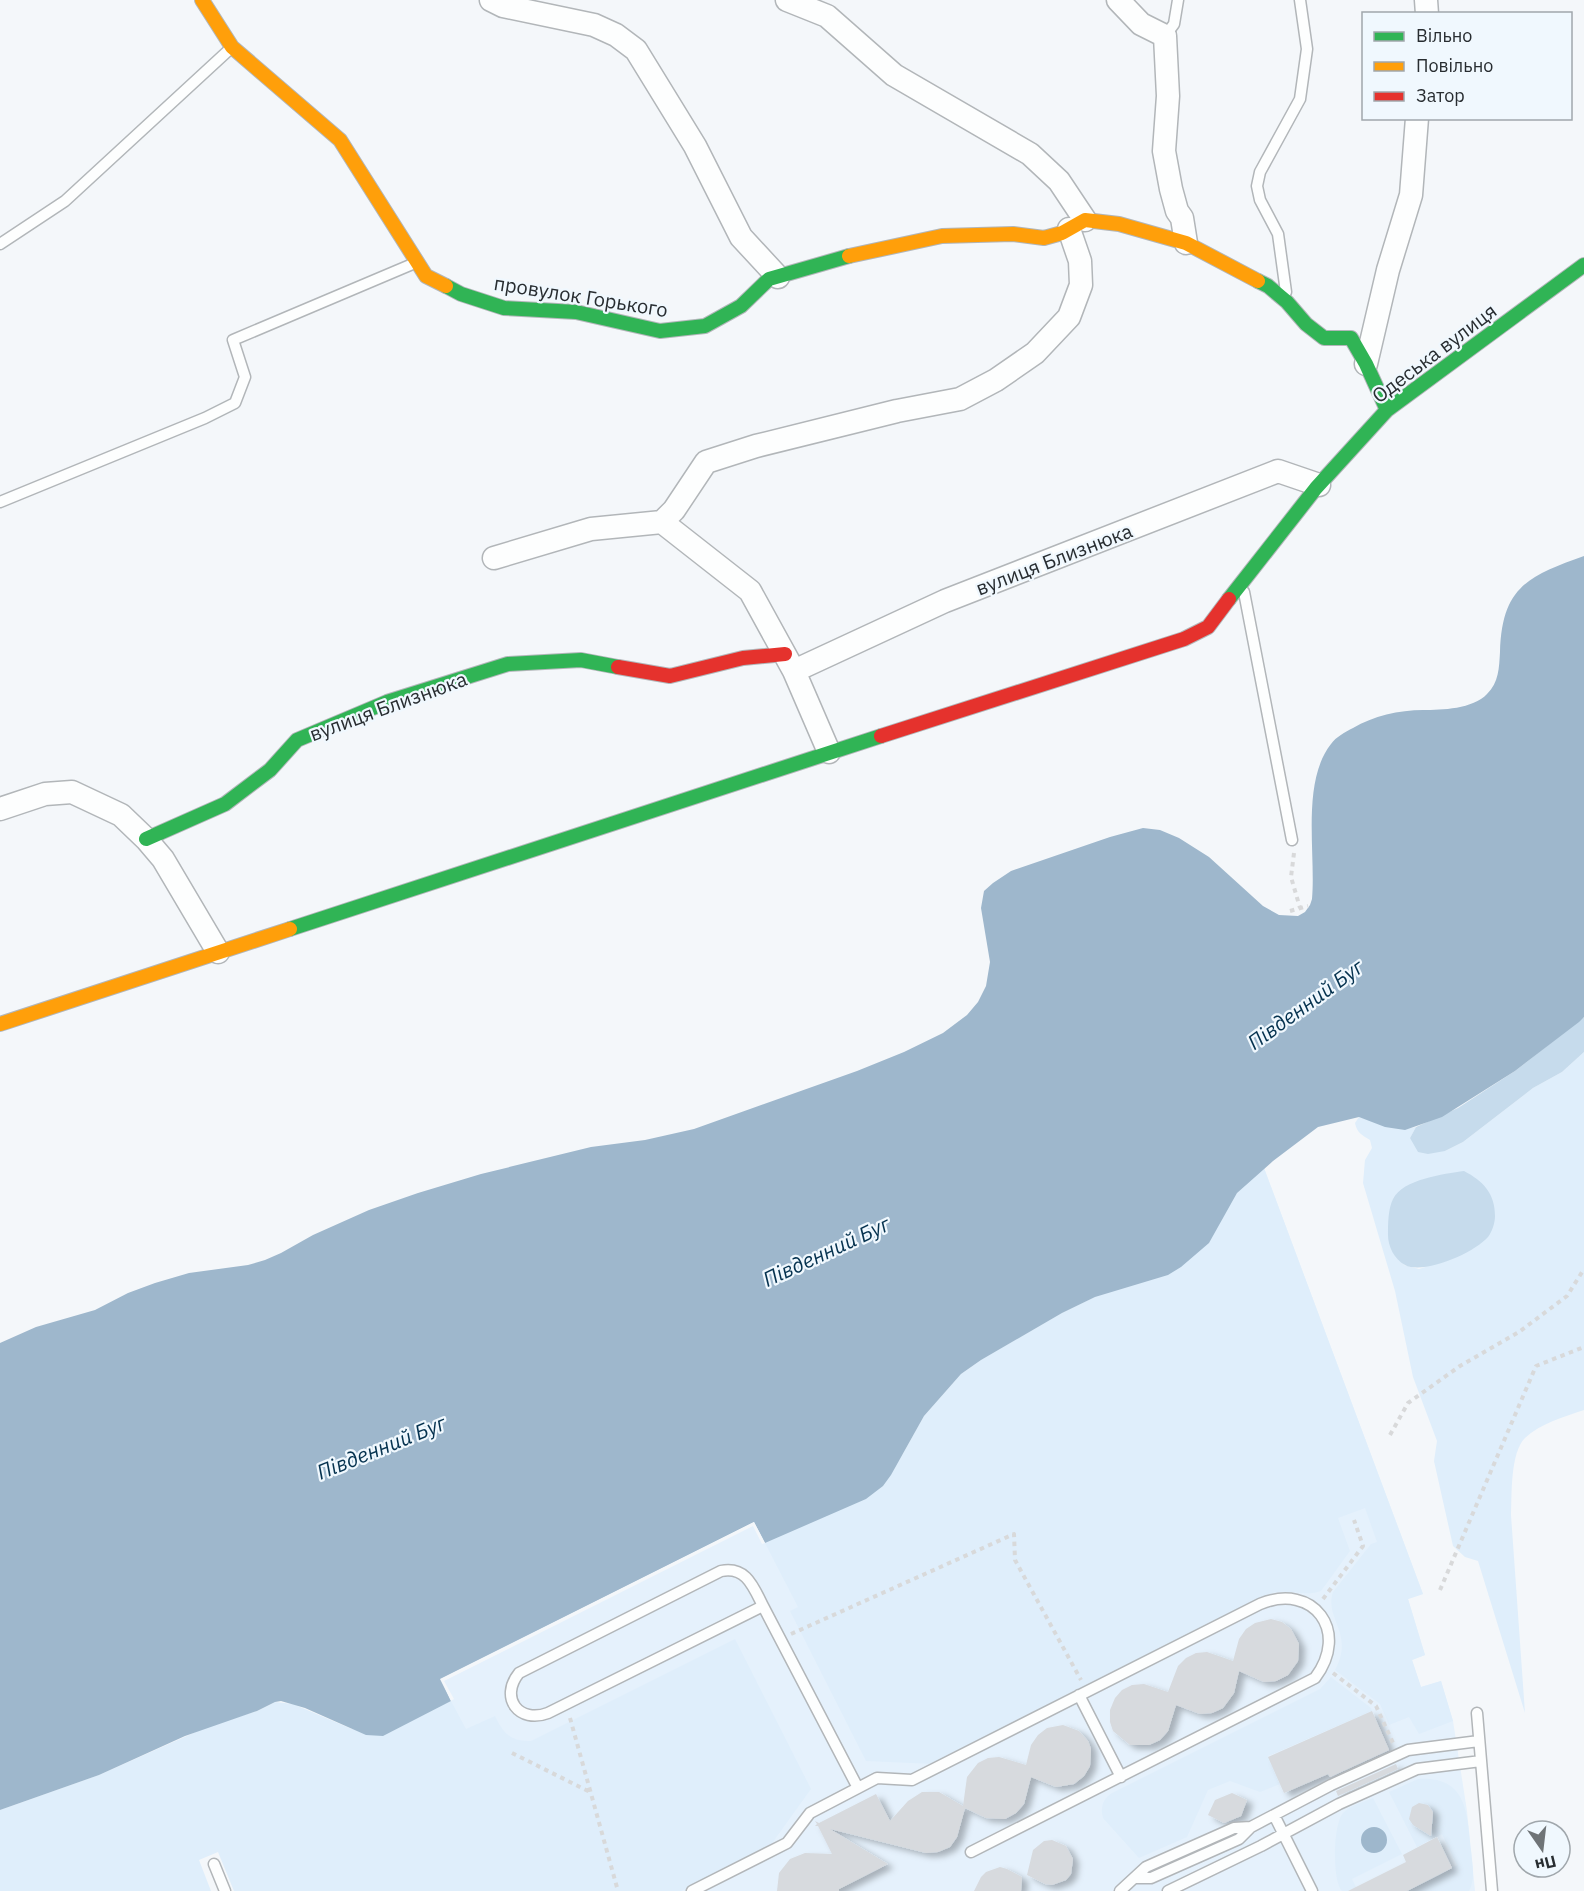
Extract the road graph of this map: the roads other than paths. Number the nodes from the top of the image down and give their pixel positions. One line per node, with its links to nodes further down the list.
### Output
1 (202, 0): 8 (street, провулок Горького)
2 (491, 0): 15 (street)
3 (787, 0): 10 (street)
4 (1118, 0): 7 (street)
5 (1178, 0): 7 (lane)
6 (1300, 0): 16 (lane)
7 (1165, 36): 11 (street)
8 (232, 47): 12 (lane); 13 (street, провулок Горького)
9 (1417, 120): 17 (street)
10 (1077, 225): 11 (street, провулок Горького); 15 (street, провулок Горького); 21 (street)
11 (1186, 243): 16 (street, провулок Горького)
12 (0, 244)
13 (418, 262): 15 (street, провулок Горького); 20 (lane)
14 (1584, 265): 18 (street, Одеська вулиця)
15 (778, 276)
16 (1287, 302): 17 (street, провулок Горького)
17 (1366, 364): 18 (street, провулок Горького)
18 (1387, 410): 19 (street, Одеська вулиця)
19 (1319, 485): 23 (street, Одеська вулиця); 24 (street, вулиця Близнюка)
20 (0, 502)
21 (662, 522): 22 (street); 24 (street)
22 (494, 558)
23 (1242, 583): 25 (street, Одеська вулиця); 28 (lane)
24 (790, 662): 25 (street); 27 (street, вулиця Близнюка)
25 (829, 752): 29 (street, Одеська вулиця)
26 (0, 809): 27 (street)
27 (146, 839): 29 (street)
28 (1292, 840)
29 (218, 952): 30 (street, Одеська вулиця)
30 (0, 1024)
31 (763, 1605): 31 (lane); 37 (lane)
32 (1083, 1693): 36 (lane); 36 (lane); 37 (lane)
33 (1477, 1713): 34 (lane)
34 (1479, 1741): 35 (lane); 38 (lane)
35 (1481, 1761): 39 (lane); 47 (lane)
36 (1120, 1777): 40 (lane)
37 (858, 1788): 44 (lane)
38 (1274, 1815): 39 (lane); 45 (lane)
39 (1284, 1834): 42 (lane); 46 (lane)
40 (971, 1852)
41 (214, 1864): 43 (lane)
42 (1170, 1890)
43 (225, 1891)
44 (692, 1891)
45 (1120, 1891)
46 (1312, 1891)
47 (1492, 1891)

